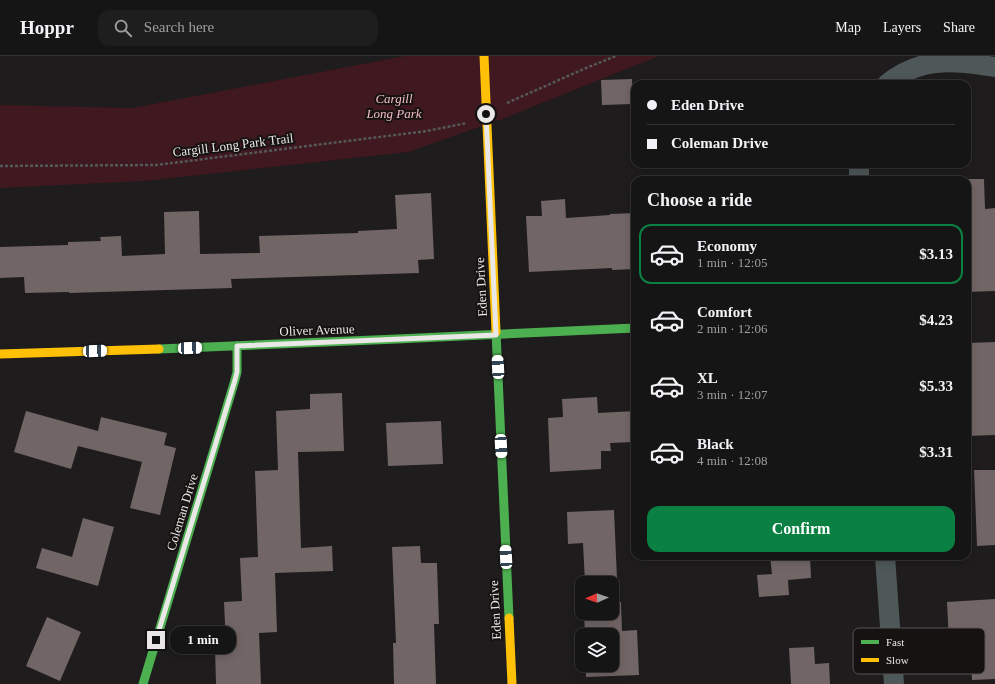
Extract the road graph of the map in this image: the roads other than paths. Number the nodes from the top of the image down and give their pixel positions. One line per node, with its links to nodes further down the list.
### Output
1 (484, 56): 5 (street, Eden Drive)
2 (995, 67): 3 (street)
3 (892, 80)
4 (631, 328): 5 (street, Oliver Avenue)
5 (496, 335): 6 (street, Oliver Avenue); 12 (street, Eden Drive)
6 (237, 346): 7 (street, Oliver Avenue); 11 (street, Coleman Drive)
7 (0, 354)
8 (885, 560): 9 (street)
9 (890, 628)
10 (893, 674): 13 (street)
11 (143, 684)
12 (512, 684)
13 (894, 684)

